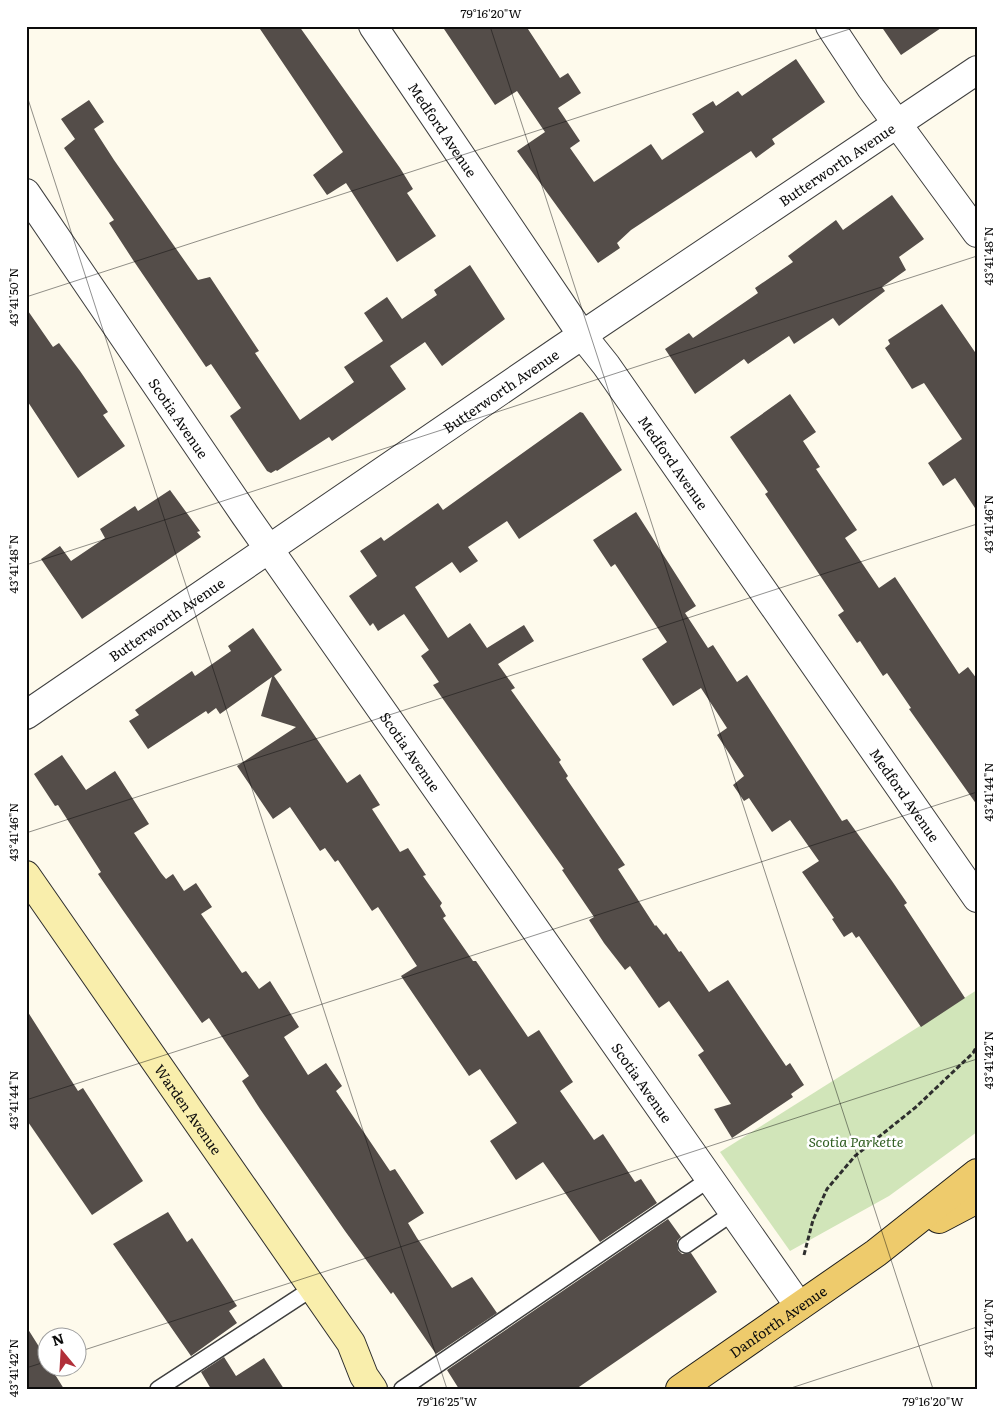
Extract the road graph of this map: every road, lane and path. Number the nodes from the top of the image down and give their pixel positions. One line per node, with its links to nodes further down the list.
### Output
1 (373, 26): 7 (street, Medford Avenue)
2 (830, 26): 4 (street)
3 (977, 70): 4 (street, Butterworth Avenue)
4 (897, 123): 6 (street); 7 (street, Butterworth Avenue)
5 (26, 193): 8 (street, Scotia Avenue)
6 (977, 233)
7 (582, 335): 8 (street, Butterworth Avenue); 11 (street, Medford Avenue)
8 (269, 549): 9 (street, Butterworth Avenue); 13 (street, Scotia Avenue)
9 (26, 715)
10 (26, 875): 20 (main road, Warden Avenue)
11 (977, 898)
12 (977, 1046): 19 (path)
13 (706, 1170): 16 (street, Scotia Avenue); 26 (lane)
14 (977, 1173): 18 (main road, Danforth Avenue)
15 (977, 1199): 18 (main road, Danforth Avenue)
16 (734, 1212): 17 (lane); 21 (street, Scotia Avenue)
17 (686, 1245)
18 (876, 1253): 21 (main road, Danforth Avenue)
19 (804, 1255)
20 (313, 1288): 22 (main road, Warden Avenue); 23 (lane)
21 (799, 1306): 27 (main road, Danforth Avenue)
22 (351, 1343): 24 (main road, Warden Avenue); 25 (main road, Warden Avenue)
23 (158, 1389)
24 (373, 1389)
25 (394, 1389)
26 (402, 1389)
27 (680, 1389)

